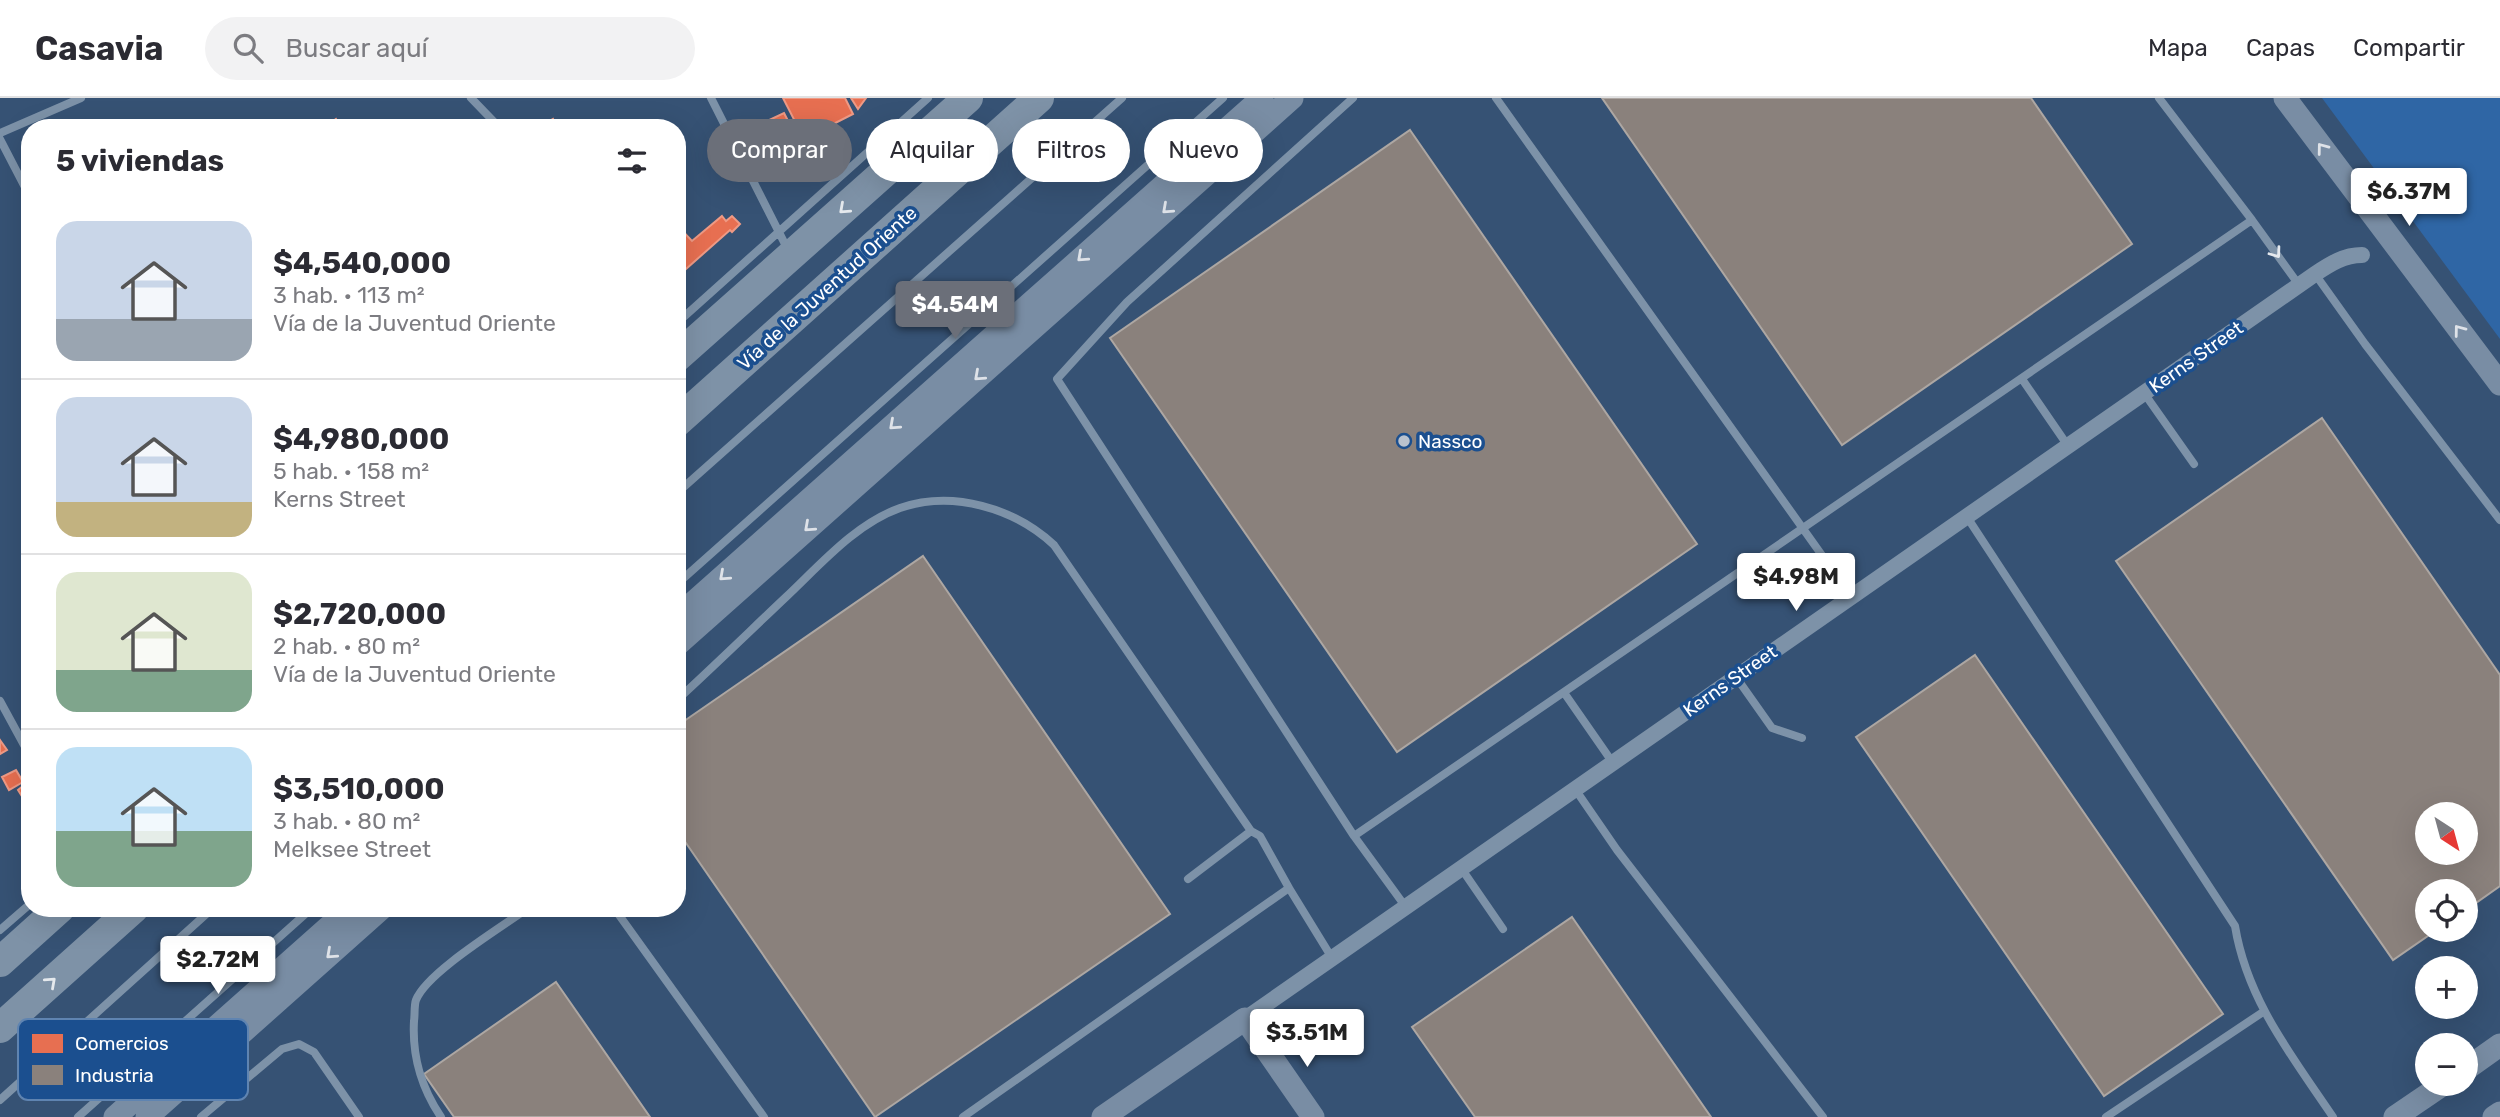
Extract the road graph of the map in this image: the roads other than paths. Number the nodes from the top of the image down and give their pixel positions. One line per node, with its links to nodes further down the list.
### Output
1 (81, 98): 15 (lane)
2 (471, 98): 16 (lane)
3 (710, 98): 21 (lane)
4 (928, 98): 21 (lane)
5 (968, 98): 21 (highway, one-way to 21)
6 (1039, 98): 30 (highway, Vía de la Juventud Oriente)
7 (1122, 98): 33 (lane)
8 (1223, 98): 37 (lane)
9 (1262, 98): 39 (main road, one-way to 39)
10 (1292, 98): 40 (main road, one-way to 40)
11 (1353, 98): 50 (lane)
12 (1496, 98): 36 (lane)
13 (2159, 98): 20 (lane)
14 (2285, 98): 28 (main road, one-way to 14)
15 (36, 119)
16 (491, 119)
17 (21, 126): 18 (lane)
18 (0, 136): 19 (lane)
19 (21, 179)
20 (2252, 220): 24 (lane, one-way to 24); 27 (lane)
21 (785, 244): 25 (lane); 26 (highway)
22 (2362, 255): 23 (street, Kerns Street)
23 (2315, 274): 24 (street, Kerns Street); 35 (lane)
24 (2300, 285): 29 (street, Kerns Street)
25 (686, 316)
26 (686, 347)
27 (2022, 379): 31 (lane); 36 (lane)
28 (2500, 384)
29 (2144, 393): 31 (street, Kerns Street); 32 (lane)
30 (686, 414)
31 (2068, 446): 34 (street, Kerns Street)
32 (2194, 464)
33 (686, 485)
34 (1967, 517): 38 (street, Kerns Street); 68 (lane)
35 (2500, 520)
36 (1804, 529): 38 (lane); 43 (lane)
37 (686, 575)
38 (1851, 596): 41 (street, Kerns Street)
39 (686, 609)
40 (686, 637)
41 (1736, 677): 45 (lane); 47 (street, Kerns Street)
42 (686, 692): 49 (lane)
43 (1565, 694): 47 (lane); 50 (lane)
44 (0, 701): 46 (lane)
45 (1802, 738)
46 (21, 740)
47 (1613, 763): 48 (street, Kerns Street)
48 (1575, 789): 51 (street, Kerns Street); 96 (lane)
49 (1251, 831): 52 (lane); 53 (lane)
50 (1354, 836): 54 (lane)
51 (1461, 869): 54 (street, Kerns Street); 64 (lane)
52 (1188, 879)
53 (1289, 888): 66 (lane); 93 (lane)
54 (1405, 906): 66 (street, Kerns Street)
55 (21, 912): 65 (lane)
56 (51, 917): 67 (highway)
57 (124, 917): 74 (highway, one-way to 57)
58 (203, 917): 70 (lane)
59 (302, 917): 71 (lane)
60 (340, 917): 72 (main road)
61 (372, 917): 73 (main road, one-way to 73)
62 (516, 917): 91 (lane)
63 (620, 917): 92 (lane)
64 (1503, 929)
65 (0, 930)
66 (1332, 958): 69 (street, Kerns Street)
67 (0, 962)
68 (2263, 1012): 97 (lane); 98 (lane)
69 (1245, 1018): 94 (main road, Kerns Street); 95 (main road)
70 (90, 1019)
71 (188, 1019)
72 (225, 1019)
73 (248, 1027)
74 (0, 1028)
75 (2500, 1045): 76 (main road)
76 (2478, 1061)
77 (248, 1078): 90 (lane)
78 (18, 1084): 80 (lane)
79 (2426, 1096): 99 (main road)
80 (0, 1100)
81 (97, 1100): 86 (lane)
82 (134, 1100): 87 (main road)
83 (166, 1100): 88 (main road, one-way to 88)
84 (221, 1100): 89 (lane)
85 (2500, 1113): 100 (main road)
86 (78, 1117)
87 (115, 1117)
88 (147, 1117)
89 (201, 1117)
90 (359, 1117)
91 (441, 1117)
92 (764, 1117)
93 (963, 1117)
94 (1103, 1117)
95 (1313, 1117)
96 (1824, 1117)
97 (2106, 1117)
98 (2333, 1117)
99 (2395, 1117)
100 (2494, 1117)

